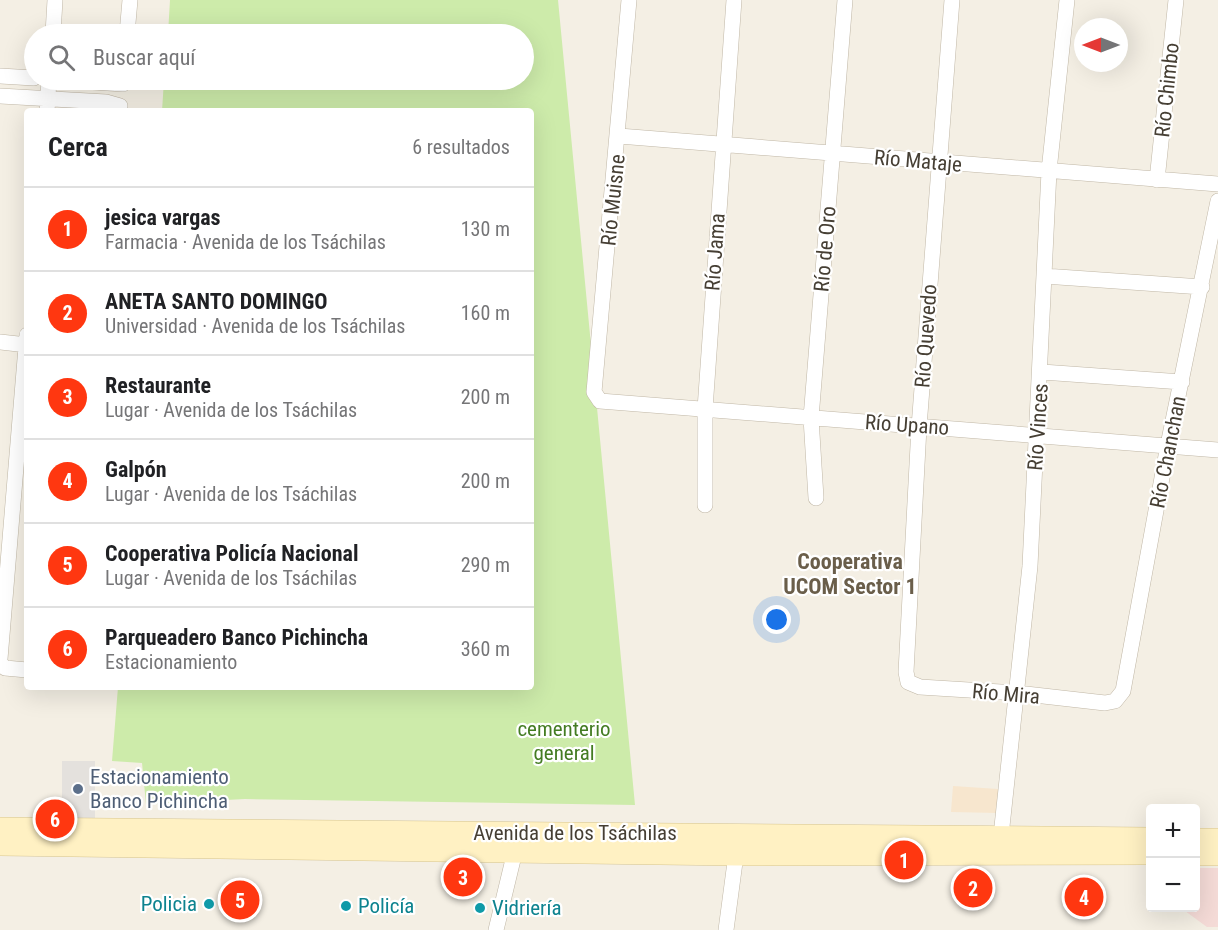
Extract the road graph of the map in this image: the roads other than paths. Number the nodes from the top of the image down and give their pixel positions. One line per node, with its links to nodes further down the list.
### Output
1 (56, 0): 9 (street)
2 (130, 0): 10 (street)
3 (629, 0): 18 (street, Río Muisne)
4 (734, 0): 19 (street, Río Jama)
5 (845, 0): 20 (street, Río de Oro)
6 (952, 0): 21 (street, Río Quevedo)
7 (1067, 0): 22 (street, Río Vinces)
8 (1176, 0): 23 (street, Río Chimbo)
9 (54, 24)
10 (128, 24)
11 (0, 76): 12 (street)
12 (24, 77)
13 (48, 90): 16 (street)
14 (122, 90): 17 (street)
15 (0, 96): 16 (street)
16 (47, 105): 17 (street)
17 (120, 108)
18 (619, 136): 19 (street, Río Mataje); 33 (street, Río Muisne)
19 (722, 144): 20 (street, Río Mataje); 34 (street, Río Jama)
20 (833, 154): 21 (street, Río Mataje); 35 (street, Río de Oro)
21 (939, 162): 22 (street, Río Mataje); 36 (street, Río Quevedo)
22 (1049, 171): 23 (street, Río Mataje); 26 (street, Río Vinces)
23 (1158, 180): 24 (street, Río Mataje)
24 (1218, 184)
25 (1218, 201): 27 (street, Río Chanchan)
26 (1044, 276): 27 (street); 30 (street, Río Vinces)
27 (1202, 287): 32 (street, Río Chanchan)
28 (24, 341): 29 (street)
29 (0, 342)
30 (1041, 372): 32 (street); 37 (street, Río Vinces)
31 (24, 377): 42 (street)
32 (1182, 382): 38 (street, Río Chanchan)
33 (596, 399): 34 (street, Río Upano)
34 (705, 409): 35 (street, Río Upano); 41 (street, Río Jama)
35 (811, 418): 36 (street, Río Upano); 40 (street, Río de Oro)
36 (919, 427): 37 (street, Río Upano); 44 (street, Río Quevedo)
37 (1037, 433): 38 (street, Río Upano); 45 (street, Río Vinces)
38 (1168, 445): 39 (street, Río Upano); 46 (street, Río Chanchan)
39 (1218, 450)
40 (816, 498)
41 (705, 505)
42 (0, 663): 43 (street)
43 (24, 669)
44 (906, 672): 45 (street, Río Mira)
45 (1017, 693): 46 (street, Río Mira); 54 (street, Río Vinces)
46 (1115, 701)
47 (0, 828): 51 (main road, Avenida de los Tsáchilas)
48 (1146, 838): 54 (main road, Avenida de los Tsáchilas)
49 (1200, 839): 50 (main road)
50 (1218, 839)
51 (517, 842): 52 (main road, Avenida de los Tsáchilas); 53 (main road, Avenida de los Tsáchilas); 58 (street)
52 (0, 844)
53 (737, 844): 54 (main road, Avenida de los Tsáchilas); 59 (street)
54 (1000, 845): 55 (main road, Avenida de los Tsáchilas)
55 (1146, 854)
56 (1200, 855): 57 (main road)
57 (1218, 855)
58 (496, 930)
59 (726, 930)

